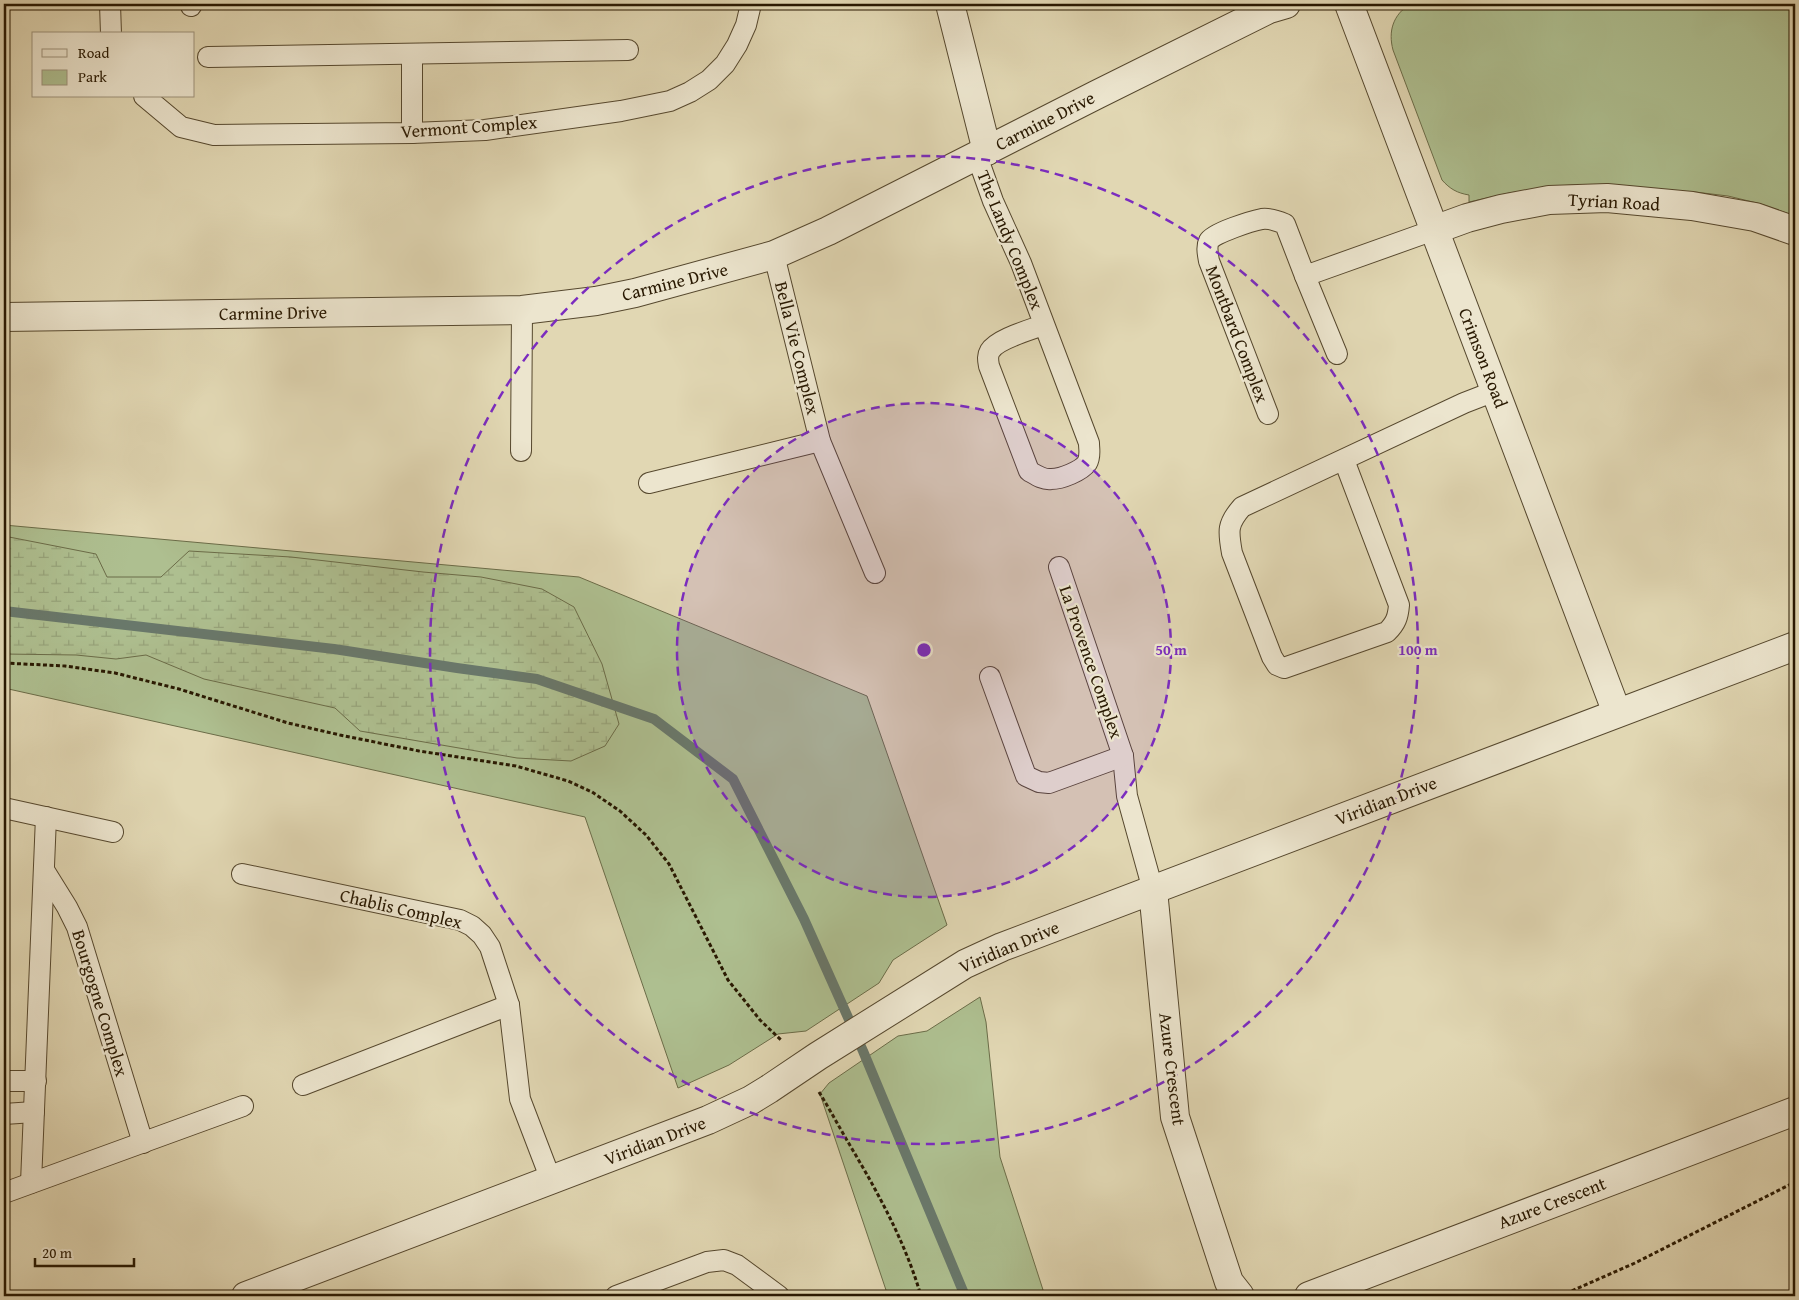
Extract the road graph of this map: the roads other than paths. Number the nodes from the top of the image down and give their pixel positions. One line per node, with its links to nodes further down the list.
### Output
1 (110, 4): 6 (lane)
2 (751, 4): 11 (lane, Vermont Complex)
3 (950, 4): 12 (street)
4 (1286, 4): 12 (street, Carmine Drive)
5 (1349, 4): 13 (street, Crimson Road)
6 (111, 32)
7 (628, 50): 8 (lane)
8 (412, 54): 9 (lane); 11 (lane)
9 (208, 57)
10 (146, 98): 11 (lane, Vermont Complex)
11 (412, 133)
12 (982, 153): 15 (street, Carmine Drive); 19 (lane, The Landy Complex)
13 (1434, 230): 14 (street, Tyrian Road); 16 (lane); 21 (street, Crimson Road)
14 (1795, 231)
15 (774, 255): 17 (street, Carmine Drive); 23 (lane, Bella Vie Complex)
16 (1305, 276): 20 (lane, Montbard Complex); 22 (lane, Montbard Complex)
17 (522, 310): 18 (street, Carmine Drive); 24 (lane)
18 (4, 317)
19 (1043, 325): 19 (lane, The Landy Complex)
20 (1337, 354)
21 (1495, 391): 25 (lane); 31 (street, Crimson Road)
22 (1268, 414)
23 (820, 440): 26 (lane); 28 (lane, Bella Vie Complex)
24 (521, 450)
25 (1344, 460): 25 (lane)
26 (649, 483)
27 (1059, 568): 32 (lane, La Provence Complex)
28 (875, 573)
29 (1795, 646): 31 (street, Viridian Drive)
30 (990, 677): 32 (lane, La Provence Complex)
31 (1617, 713): 38 (street, Viridian Drive)
32 (1123, 756): 38 (lane, La Provence Complex)
33 (4, 808): 34 (lane)
34 (46, 817): 35 (lane); 36 (lane, Bourgogne Complex)
35 (114, 832)
36 (44, 870): 41 (lane, Bourgogne Complex); 47 (lane, Bourgogne Complex)
37 (242, 874): 39 (lane, Chablis Complex)
38 (1153, 890): 48 (street, Viridian Drive); 55 (street, Azure Crescent)
39 (509, 1005): 42 (lane); 48 (lane, Chablis Complex)
40 (4, 1081): 41 (lane)
41 (36, 1082): 45 (lane, Bourgogne Complex)
42 (303, 1085)
43 (242, 1106): 47 (lane)
44 (1795, 1111): 56 (street, Azure Crescent)
45 (34, 1112): 46 (lane); 49 (lane, Bourgogne Complex)
46 (4, 1114)
47 (143, 1142): 49 (lane)
48 (551, 1180): 51 (street, Viridian Drive)
49 (31, 1183): 50 (lane)
50 (4, 1193)
51 (281, 1290): 52 (street, Viridian Drive)
52 (246, 1296)
53 (616, 1296): 54 (lane)
54 (779, 1296)
55 (1240, 1296)
56 (1309, 1296)

